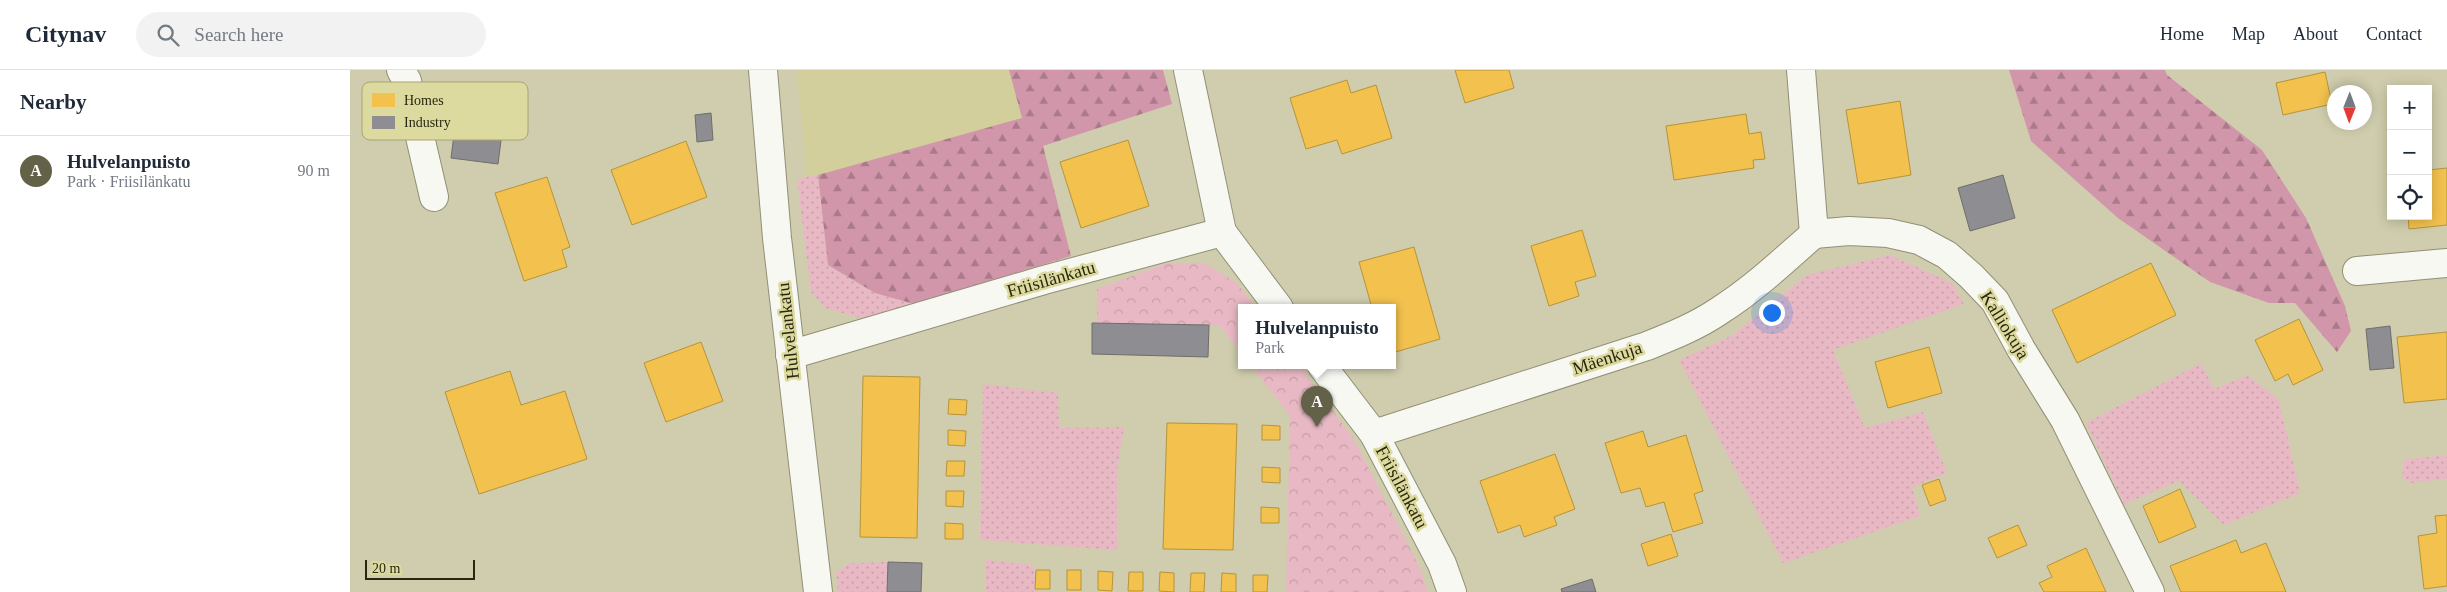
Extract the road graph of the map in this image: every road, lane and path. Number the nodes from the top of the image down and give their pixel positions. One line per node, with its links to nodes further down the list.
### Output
1 (401, 70): 5 (street)
2 (763, 70): 13 (street, Hulvelankatu)
3 (1189, 70): 8 (street)
4 (1801, 70): 9 (street)
5 (407, 82)
6 (421, 140): 7 (street)
7 (434, 197)
8 (1222, 232): 12 (street); 13 (street, Friisilänkatu)
9 (1814, 234): 15 (street, Mäenkuja); 18 (street, Kalliokuja)
10 (2447, 264): 11 (street)
11 (2357, 271)
12 (1276, 304)
13 (790, 355): 16 (street, Hulvelankatu)
14 (1324, 369): 15 (street, Friisilänkatu)
15 (1374, 434): 17 (street, Friisilänkatu)
16 (818, 592)
17 (1452, 592)
18 (2150, 592)

